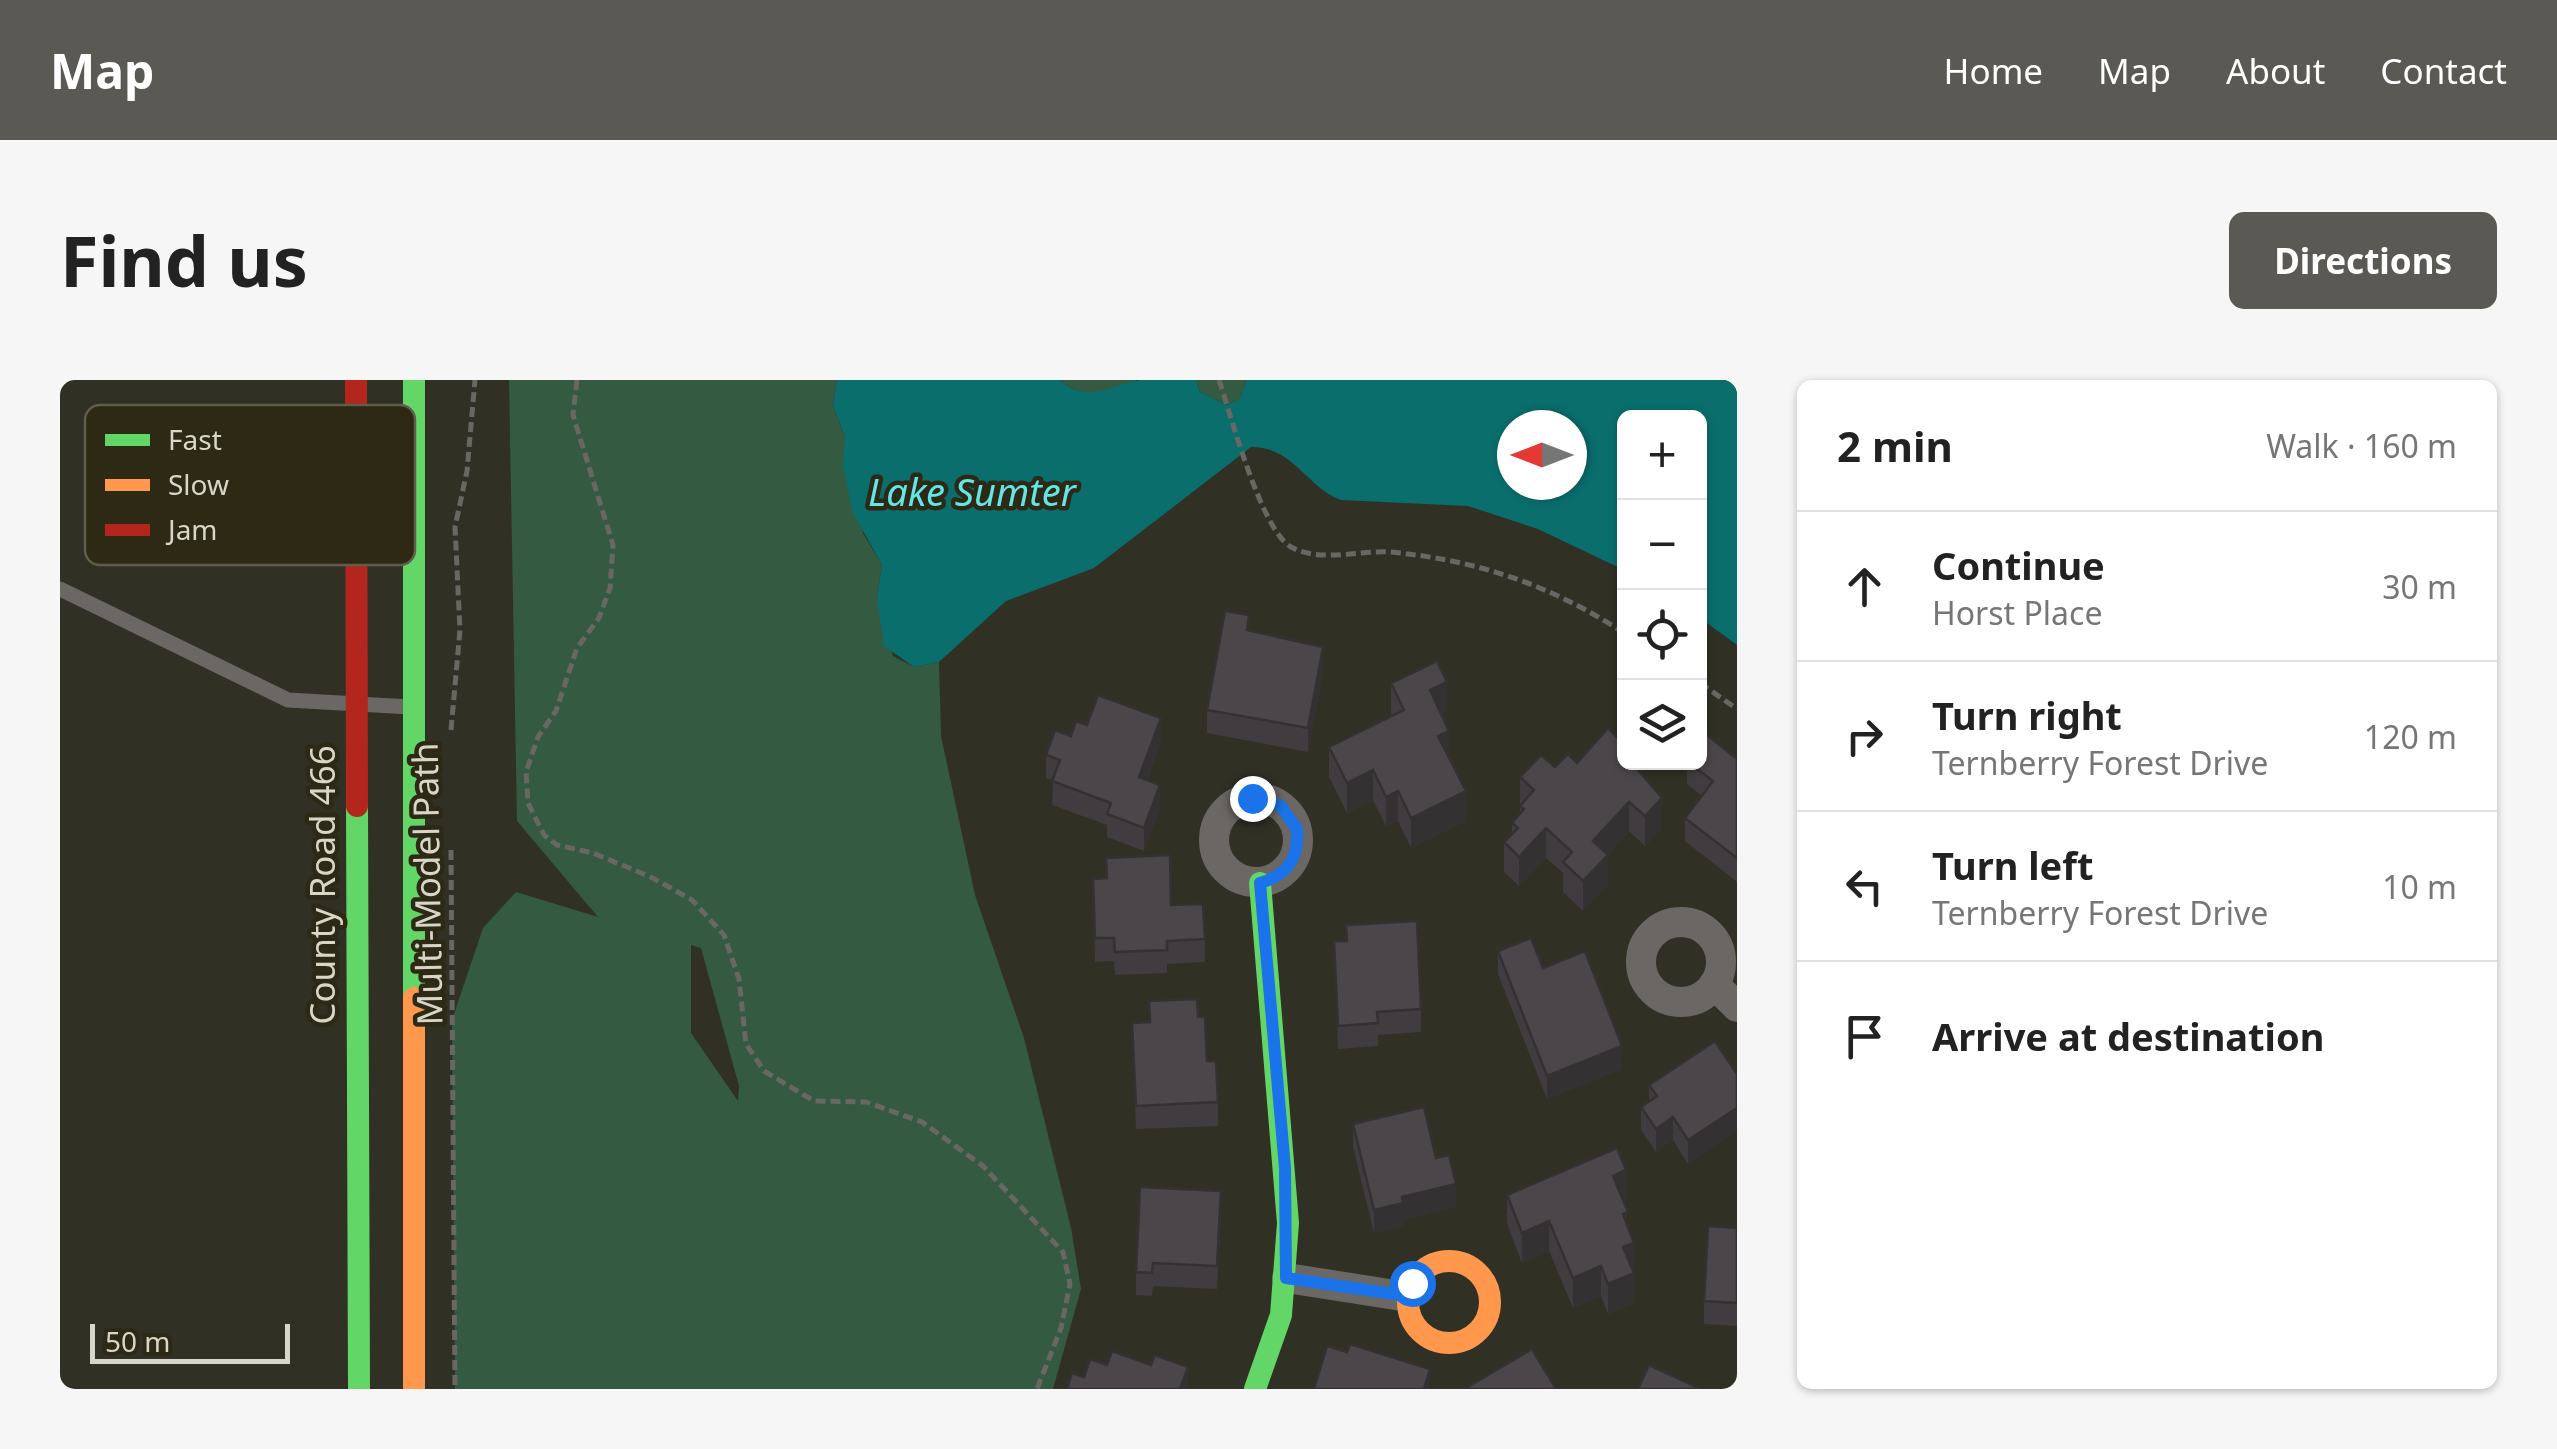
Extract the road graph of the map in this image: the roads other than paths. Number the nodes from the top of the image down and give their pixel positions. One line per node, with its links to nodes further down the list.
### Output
1 (356, 380): 2 (main road, County Road 466)
2 (356, 405)
3 (357, 565): 6 (main road, County Road 466)
4 (414, 565): 7 (main road)
5 (60, 589): 6 (lane)
6 (357, 706): 7 (lane); 13 (main road, County Road 466)
7 (414, 707): 14 (main road)
8 (1260, 883): 11 (main road)
9 (1714, 984): 10 (street)
10 (1737, 1008)
11 (1286, 1278): 12 (street); 15 (main road)
12 (1408, 1296)
13 (359, 1389)
14 (414, 1389)
15 (1255, 1389)

